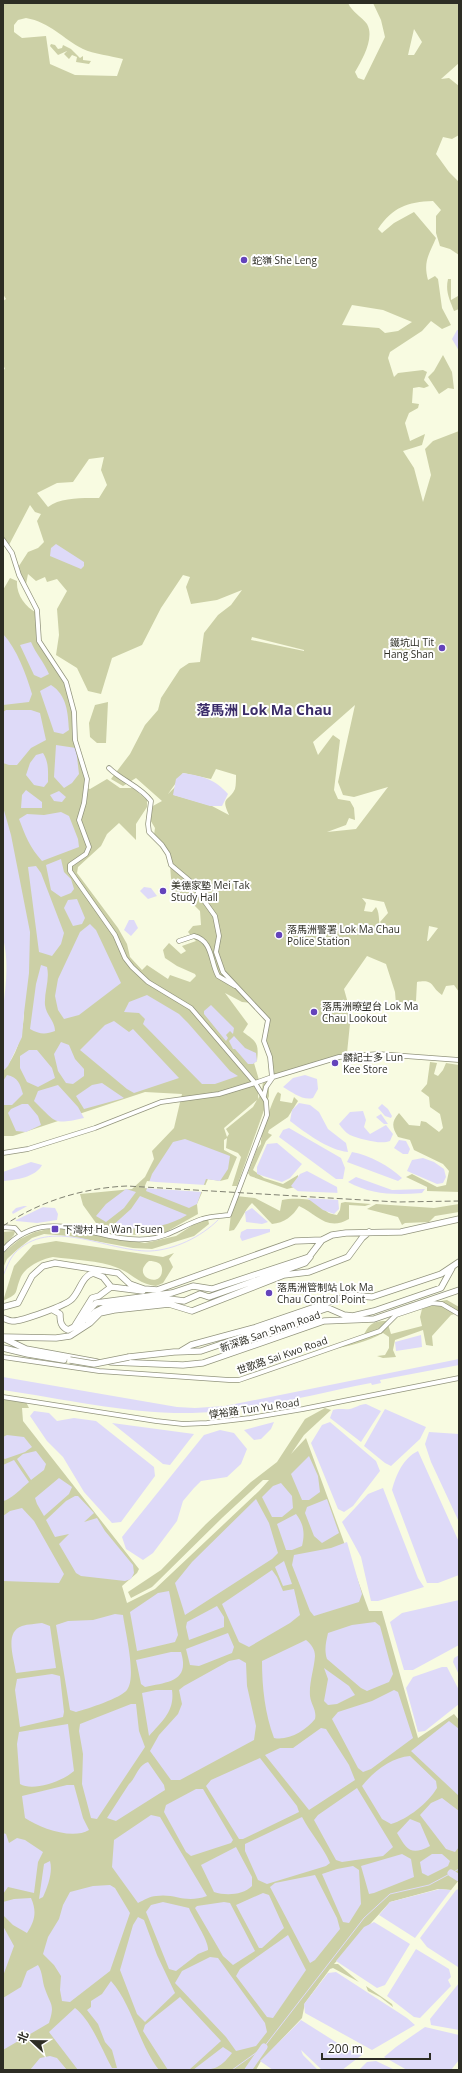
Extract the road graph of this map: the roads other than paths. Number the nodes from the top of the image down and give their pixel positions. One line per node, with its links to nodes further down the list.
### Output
1 (3, 540): 7 (street)
2 (109, 768): 4 (street)
3 (179, 941): 4 (street)
4 (235, 986): 6 (street)
5 (459, 1060): 6 (street)
6 (272, 1077): 7 (street); 8 (street)
7 (255, 1083): 8 (street); 9 (street)
8 (264, 1096): 13 (street)
9 (3, 1153)
10 (459, 1219): 12 (main road)
11 (3, 1227): 13 (street)
12 (370, 1232): 14 (main road); 26 (main road, 新深路 San Sham Road)
13 (21, 1235): 15 (street)
14 (322, 1240): 16 (main road); 20 (main road)
15 (3, 1250)
16 (311, 1256): 26 (main road); 26 (main road)
17 (459, 1262): 18 (main road, 新深路 San Sham Road)
18 (452, 1268): 30 (main road, 新深路 San Sham Road); 30 (main road, 新深路 San Sham Road)
19 (111, 1287): 20 (main road); 23 (main road); 23 (main road)
20 (157, 1290): 22 (main road)
21 (459, 1290): 29 (main road, 新深路 San Sham Road)
22 (3, 1307)
23 (52, 1310): 25 (main road)
24 (459, 1314): 31 (street, 世歌路 Sai Kwo Road)
25 (3, 1318)
26 (77, 1332): 27 (main road, 新深路 San Sham Road)
27 (3, 1338): 29 (main road, 新深路 San Sham Road)
28 (3, 1347): 29 (main road, 新深路 San Sham Road); 30 (main road, 新深路 San Sham Road, bridge)
29 (26, 1349)
30 (181, 1351)
31 (3, 1356)
32 (459, 1378): 33 (street, 惇裕路 Tun Yu Road)
33 (3, 1397)

